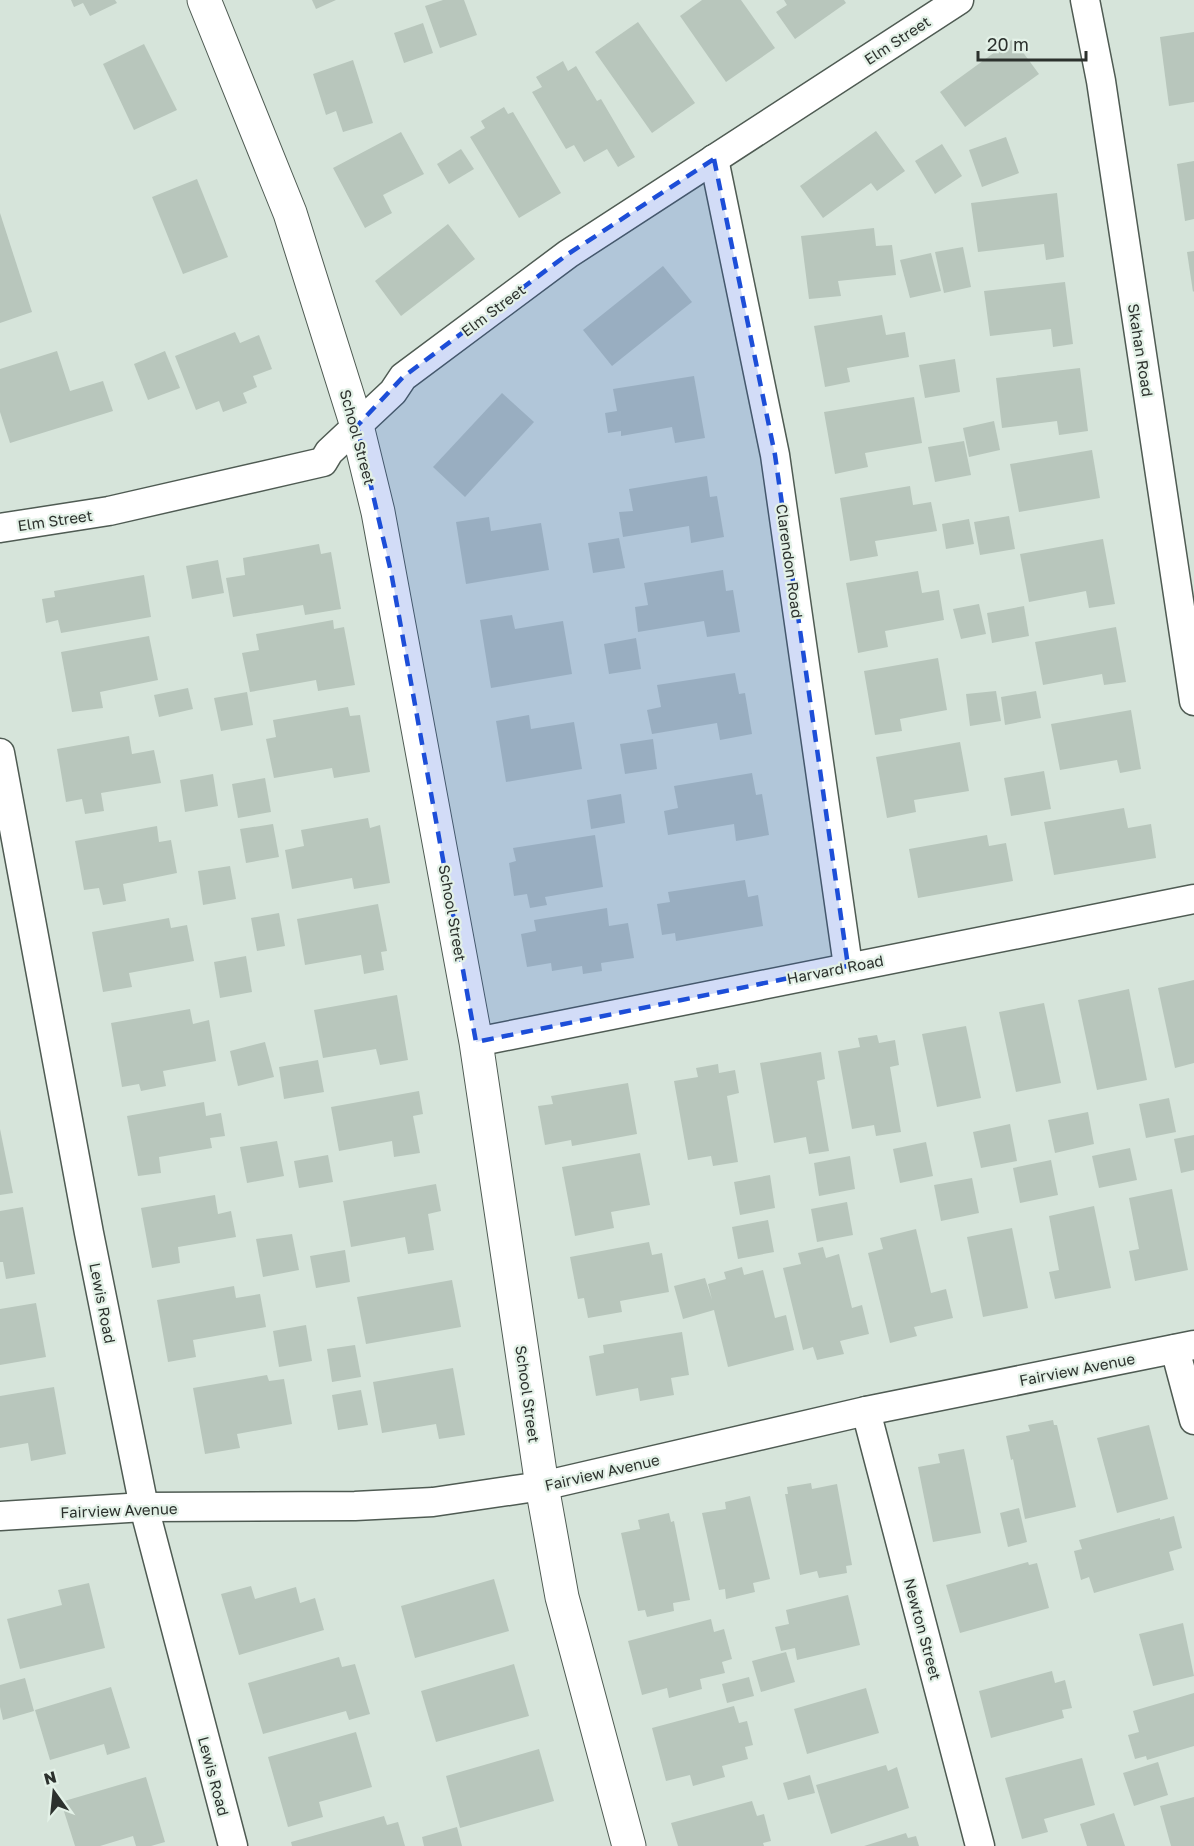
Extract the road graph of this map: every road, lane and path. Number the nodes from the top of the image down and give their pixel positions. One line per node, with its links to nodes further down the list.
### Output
1 (204, 0): 5 (street, School Street)
2 (959, 0): 4 (street, Elm Street)
3 (1085, 0): 7 (street, Skahan Road)
4 (714, 159): 5 (street, Elm Street); 10 (street, Clarendon Road)
5 (357, 426): 6 (street, Elm Street); 11 (street, School Street)
6 (0, 528)
7 (1194, 701)
8 (0, 753): 16 (street, Lewis Road)
9 (1194, 899): 10 (street, Harvard Road)
10 (848, 966): 11 (street, Harvard Road)
11 (476, 1042): 15 (street, School Street)
12 (1185, 1347): 13 (street, Fairview Avenue); 14 (street)
13 (866, 1411): 15 (street, Fairview Avenue); 20 (street, Newton Street)
14 (1194, 1420)
15 (542, 1486): 16 (street, Fairview Avenue); 19 (street, School Street)
16 (144, 1507): 17 (street, Fairview Avenue); 18 (street, Lewis Road)
17 (0, 1516)
18 (233, 1846)
19 (628, 1846)
20 (980, 1846)

